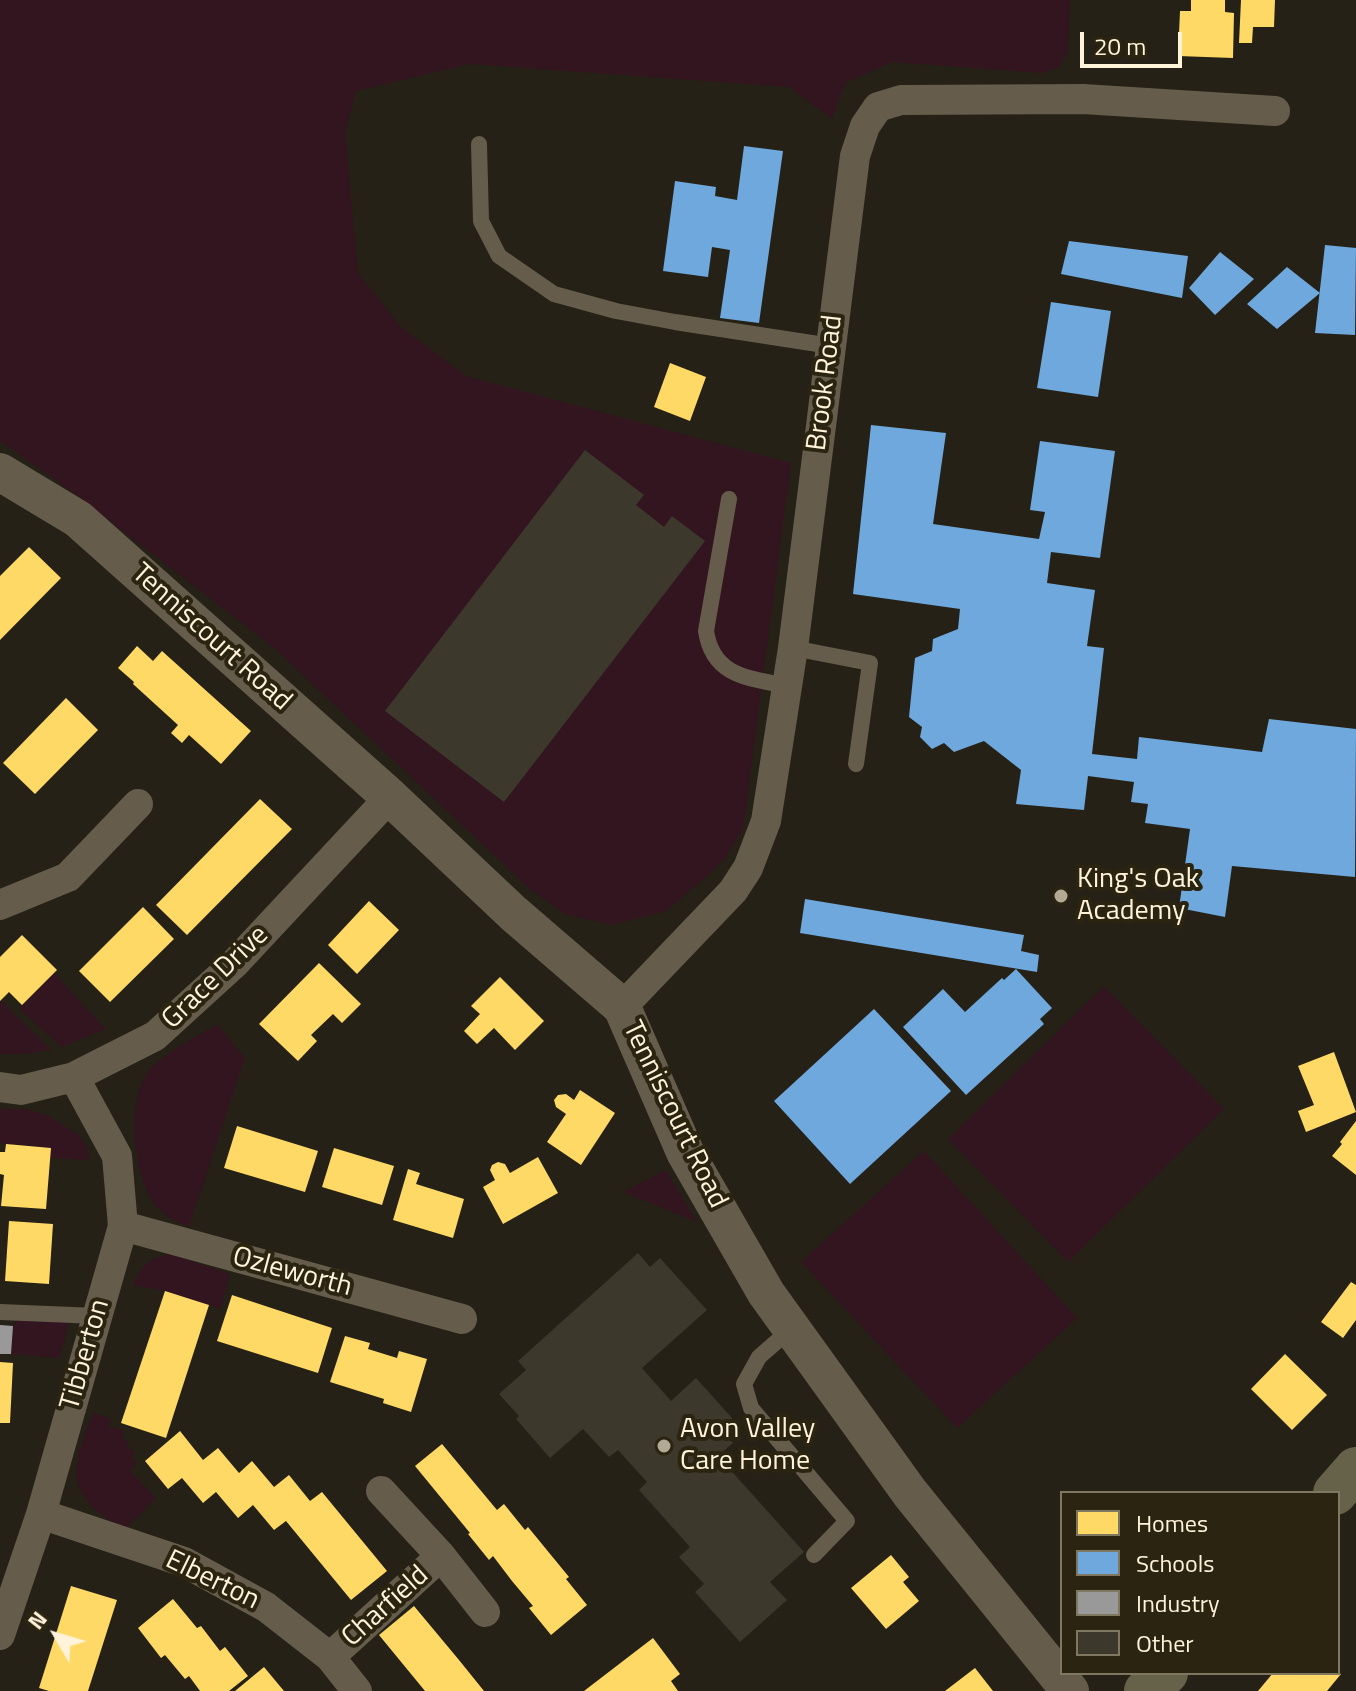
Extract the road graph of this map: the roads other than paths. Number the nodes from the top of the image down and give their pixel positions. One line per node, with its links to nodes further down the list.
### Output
1 (1275, 111): 3 (street, Brook Road)
2 (479, 144): 3 (lane)
3 (831, 346): 6 (street, Brook Road)
4 (0, 472): 9 (street, Tenniscourt Road)
5 (729, 499): 7 (lane)
6 (793, 648): 7 (street, Brook Road); 8 (lane)
7 (787, 686): 12 (street, Brook Road)
8 (856, 764)
9 (390, 797): 12 (street, Tenniscourt Road); 13 (street, Grace Drive)
10 (138, 804): 11 (street)
11 (0, 905)
12 (622, 1007): 19 (street, Tenniscourt Road)
13 (74, 1077): 14 (street, Grace Drive); 15 (street, Tibberton)
14 (0, 1087)
15 (123, 1226): 17 (street, Tibberton); 18 (street, Ozleworth)
16 (0, 1312): 17 (lane)
17 (97, 1316): 23 (street, Tibberton)
18 (462, 1319)
19 (791, 1329): 24 (lane); 31 (street, Tenniscourt Road)
20 (1356, 1469): 22 (main road)
21 (381, 1491): 25 (street, Charfield)
22 (1337, 1491)
23 (41, 1514): 27 (street, Tibberton); 28 (street, Elberton)
24 (814, 1555)
25 (441, 1556): 26 (street, Charfield); 28 (street, Charfield)
26 (485, 1612)
27 (2, 1621)
28 (330, 1657): 30 (street, Elberton)
29 (1164, 1675): 32 (main road)
30 (357, 1691)
31 (1070, 1691)
32 (1146, 1691)

